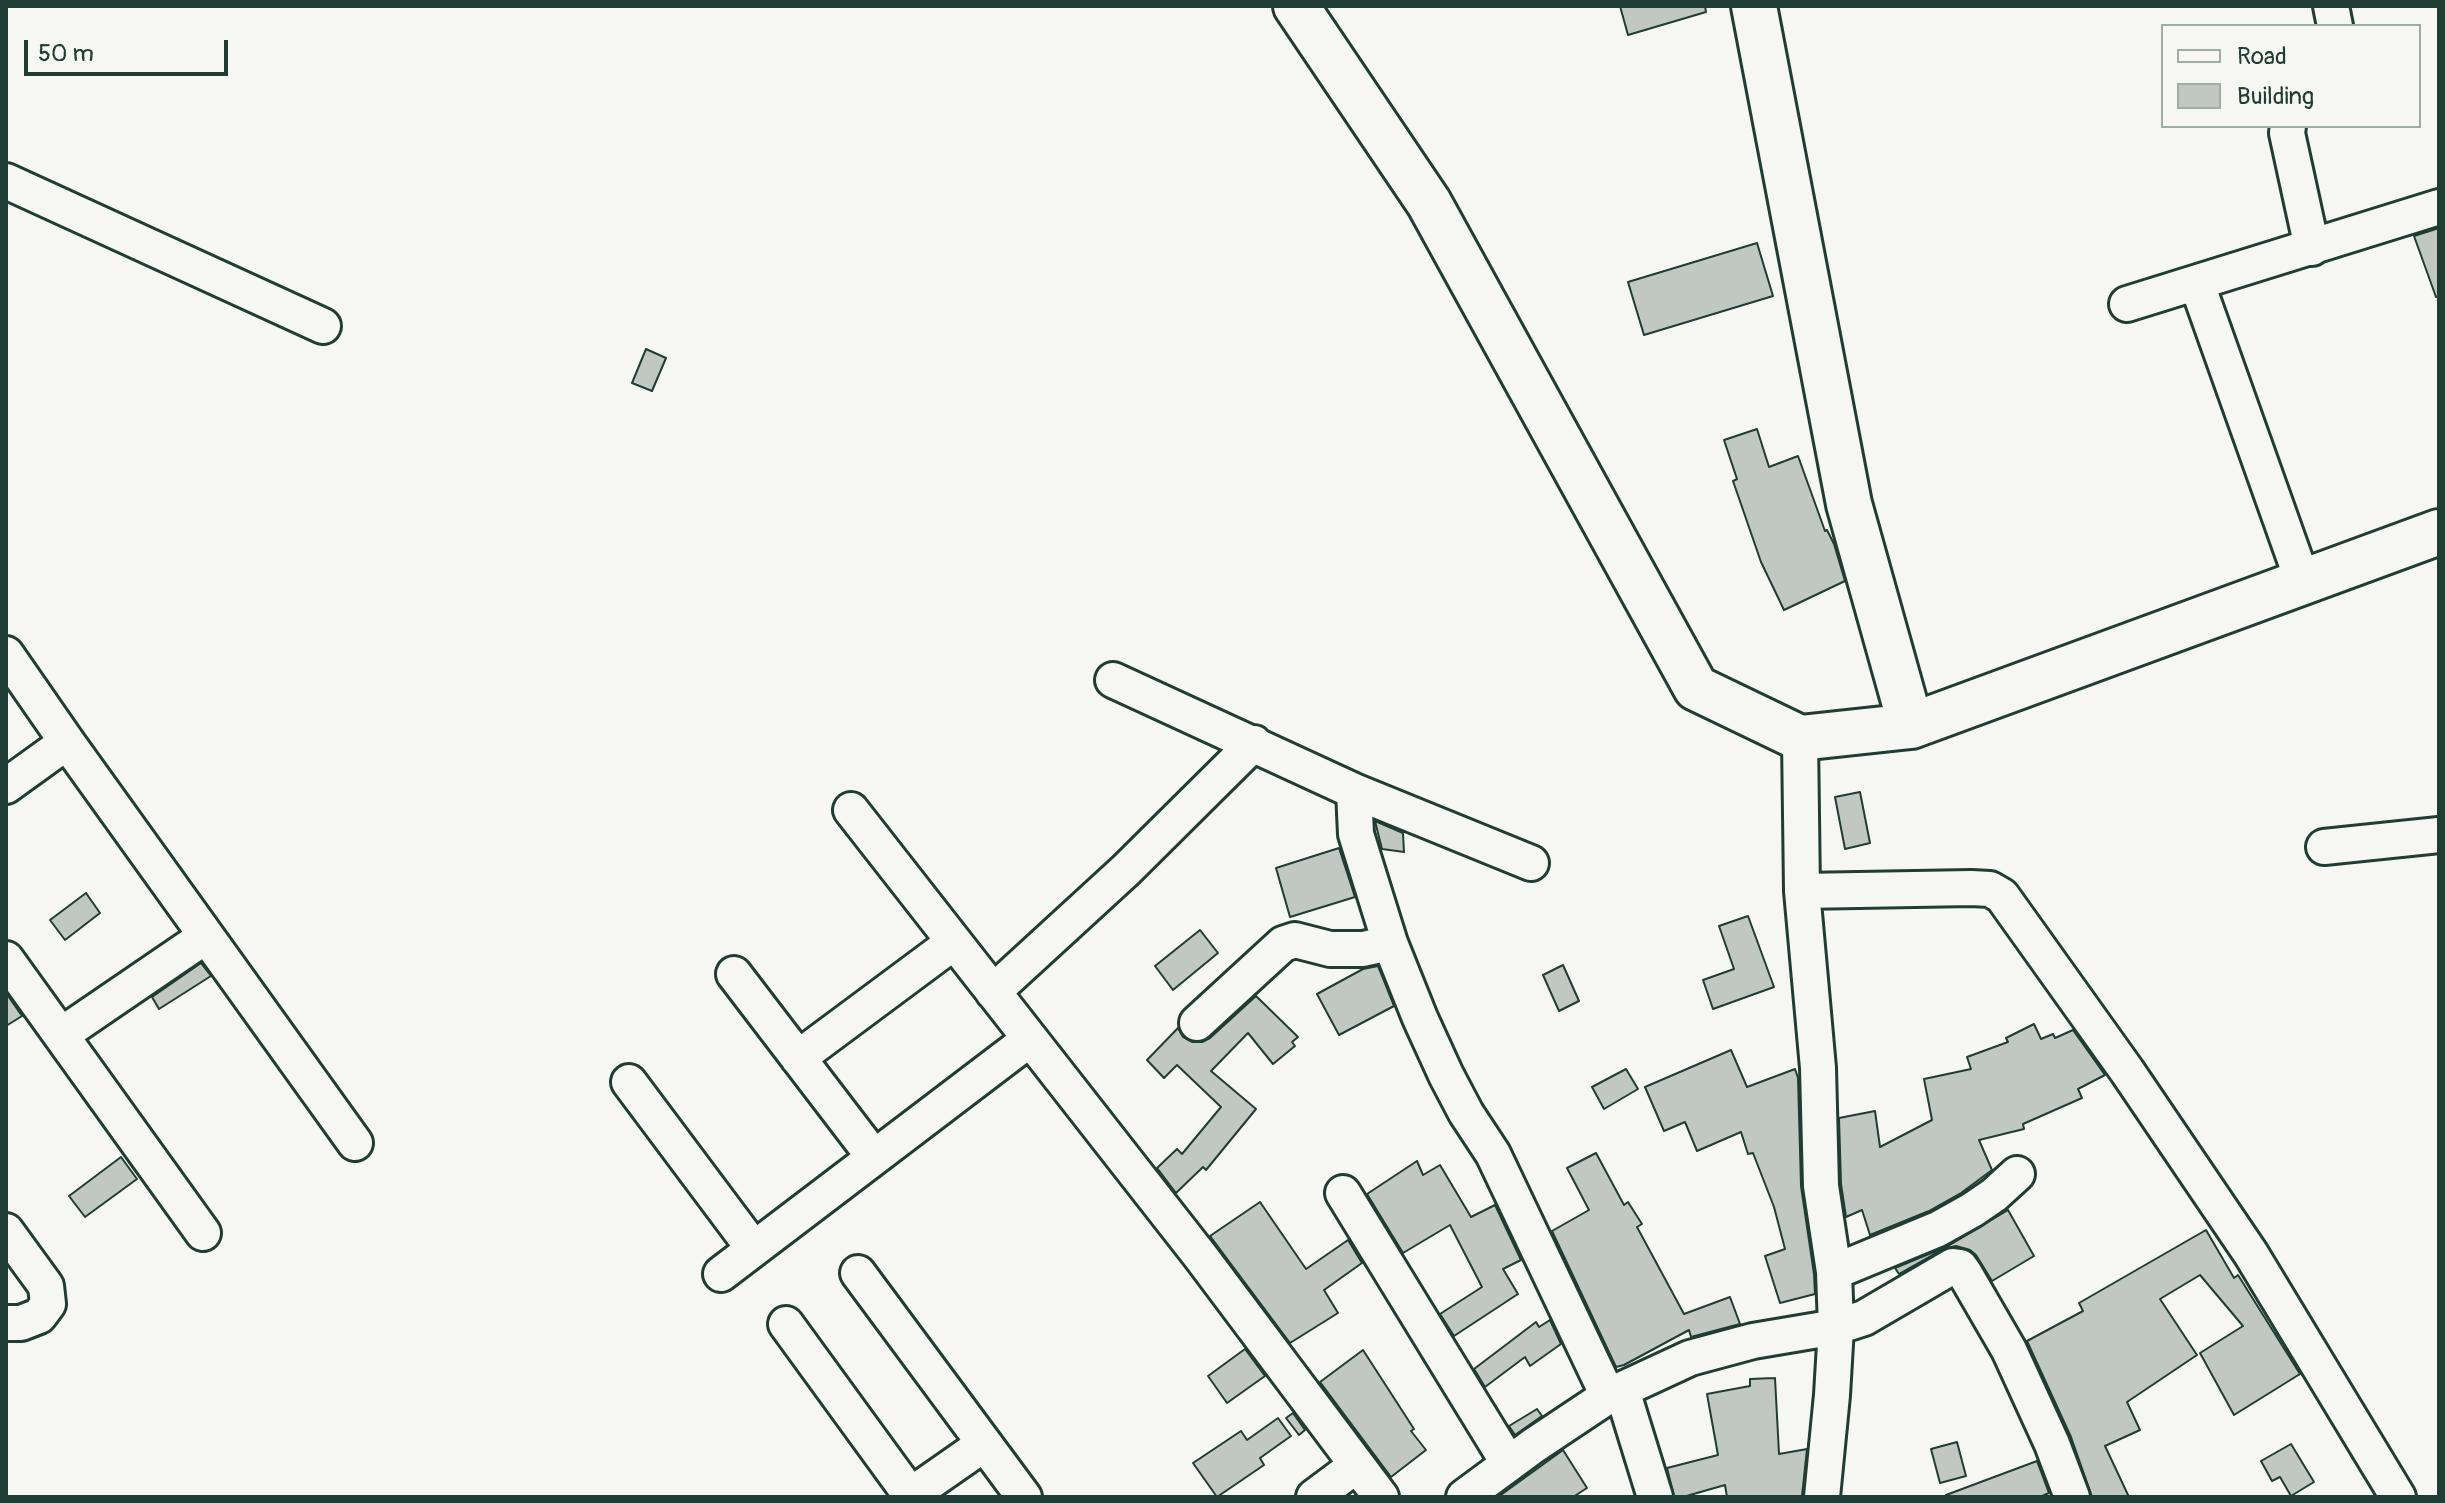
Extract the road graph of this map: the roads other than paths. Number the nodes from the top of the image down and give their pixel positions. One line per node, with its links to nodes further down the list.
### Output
1 (1296, 6): 15 (street)
2 (1754, 6): 14 (street)
3 (2288, 128): 6 (street)
4 (6, 181): 9 (street)
5 (2439, 207): 6 (street)
6 (2312, 248): 7 (street)
7 (2197, 284): 8 (street); 11 (street)
8 (2127, 304)
9 (323, 326)
10 (2439, 532): 11 (street)
11 (2303, 582): 14 (street)
12 (6, 654): 16 (street)
13 (1113, 680): 17 (street)
14 (1911, 726): 15 (street)
15 (1800, 738): 24 (street)
16 (67, 742): 18 (street); 25 (street)
17 (1254, 743): 19 (street); 30 (street)
18 (6, 786)
19 (1354, 791): 23 (street); 27 (street)
20 (851, 810): 26 (street)
21 (2439, 835): 22 (street)
22 (2324, 847)
23 (1531, 863)
24 (1802, 891): 43 (street); 61 (street)
25 (206, 936): 32 (street); 36 (street)
26 (954, 942): 30 (street); 34 (street)
27 (1390, 943): 31 (street); 49 (street)
28 (6, 959): 32 (street)
29 (734, 974): 34 (street)
30 (993, 992): 33 (street)
31 (1197, 1023)
32 (61, 1035): 41 (street)
33 (1030, 1039): 37 (street); 52 (street)
34 (798, 1058): 37 (street)
35 (629, 1082): 42 (street)
36 (355, 1143)
37 (874, 1157): 42 (street)
38 (2017, 1174): 43 (street)
39 (1343, 1193): 51 (street)
40 (6, 1231): 46 (street)
41 (203, 1233)
42 (754, 1249): 45 (street)
43 (1834, 1272): 48 (street)
44 (858, 1273): 50 (street)
45 (721, 1274)
46 (6, 1323)
47 (786, 1324): 53 (street)
48 (1836, 1327): 49 (street); 59 (street); 60 (street)
49 (1615, 1393): 51 (street); 58 (street)
50 (984, 1444): 53 (street); 54 (street)
51 (1509, 1464): 57 (street)
52 (1357, 1465): 55 (street); 56 (street)
53 (911, 1496)
54 (1024, 1497)
55 (1314, 1497)
56 (1381, 1497)
57 (1464, 1497)
58 (1655, 1497)
59 (1822, 1497)
60 (2072, 1497)
61 (2398, 1497)

